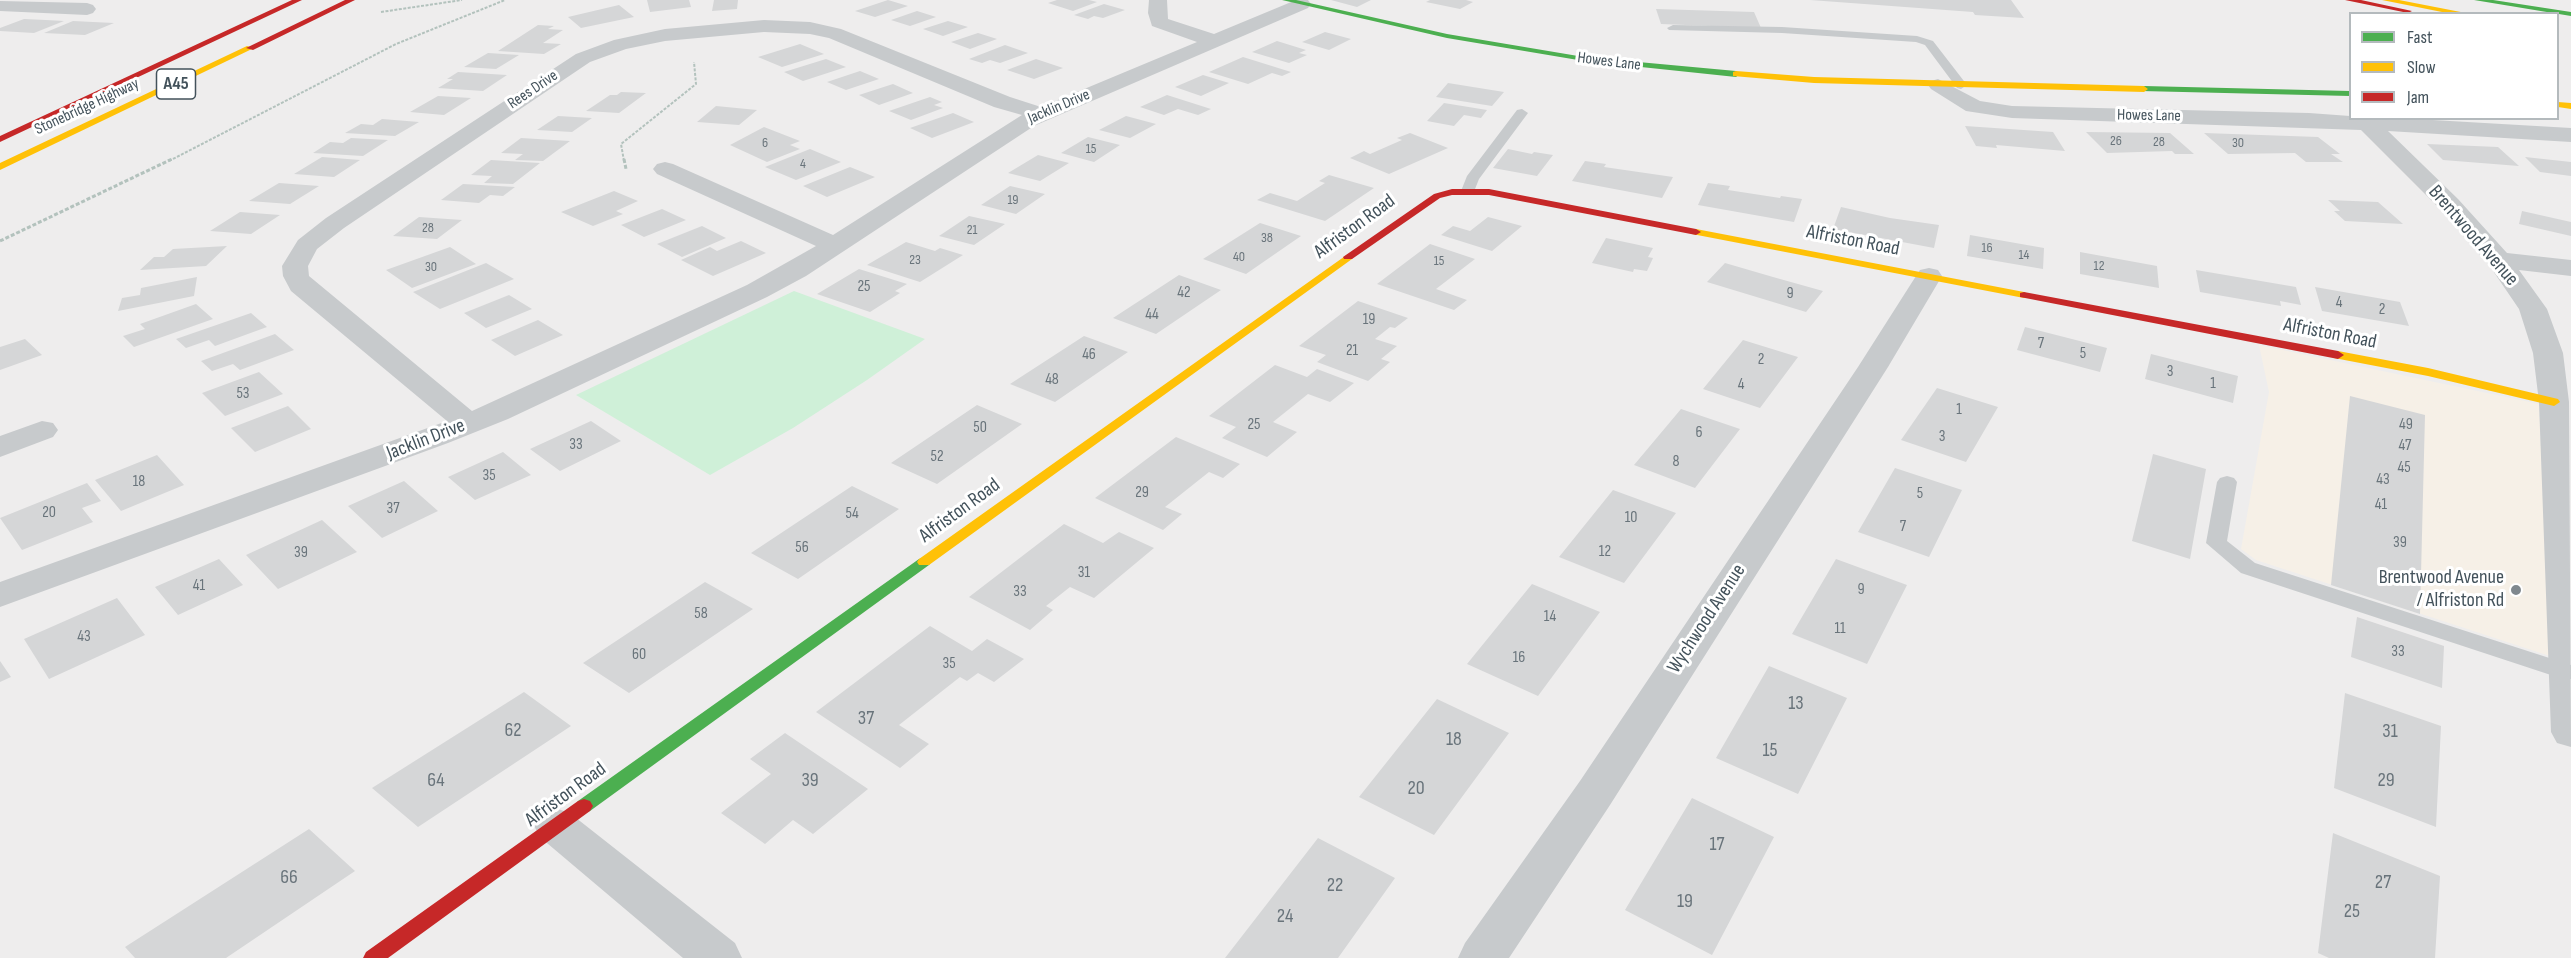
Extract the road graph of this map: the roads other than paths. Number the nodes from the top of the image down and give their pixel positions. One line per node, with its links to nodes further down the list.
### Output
1 (298, 0): 24 (main road, Stonebridge Highway / A45)
2 (351, 0): 25 (main road, Stonebridge Highway / A45)
3 (1158, 0): 14 (street)
4 (2349, 0): 10 (main road)
5 (2386, 0): 10 (main road)
6 (2478, 0): 12 (main road)
7 (1294, 2): 14 (street, Jacklin Drive); 15 (main road, Howes Lane)
8 (0, 6): 9 (street)
9 (87, 9)
10 (2427, 10): 11 (main road)
11 (2448, 12)
12 (2558, 12)
13 (1673, 28): 16 (lane)
14 (1214, 41): 19 (street, Jacklin Drive)
15 (1938, 84): 16 (main road, Howes Lane); 20 (street, Howes Lane)
16 (1961, 85): 17 (main road, Howes Lane)
17 (2342, 94)
18 (1522, 113): 27 (lane)
19 (1041, 114): 28 (street, Jacklin Drive); 33 (street, Rees Drive)
20 (2349, 117)
21 (2363, 120): 29 (street, Brentwood Avenue)
22 (2395, 120): 23 (street, Howes Lane)
23 (2571, 135)
24 (0, 139)
25 (0, 167)
26 (664, 169): 28 (street)
27 (1468, 191): 31 (main road, Alfriston Road); 40 (main road, Alfriston Road)
28 (836, 246): 33 (street, Jacklin Drive)
29 (2499, 260): 30 (street); 32 (street, Brentwood Avenue)
30 (2571, 268)
31 (1929, 276): 32 (main road, Alfriston Road); 43 (street, Wychwood Avenue)
32 (2559, 390): 38 (street, Brentwood Avenue)
33 (469, 424): 37 (street, Jacklin Drive)
34 (42, 430): 35 (street)
35 (0, 447)
36 (2227, 482): 38 (lane)
37 (0, 596)
38 (2568, 672): 39 (street, Brentwood Avenue)
39 (2571, 732)
40 (556, 826): 41 (main road, Alfriston Road); 42 (street)
41 (373, 958)
42 (718, 958)
43 (1482, 958)

